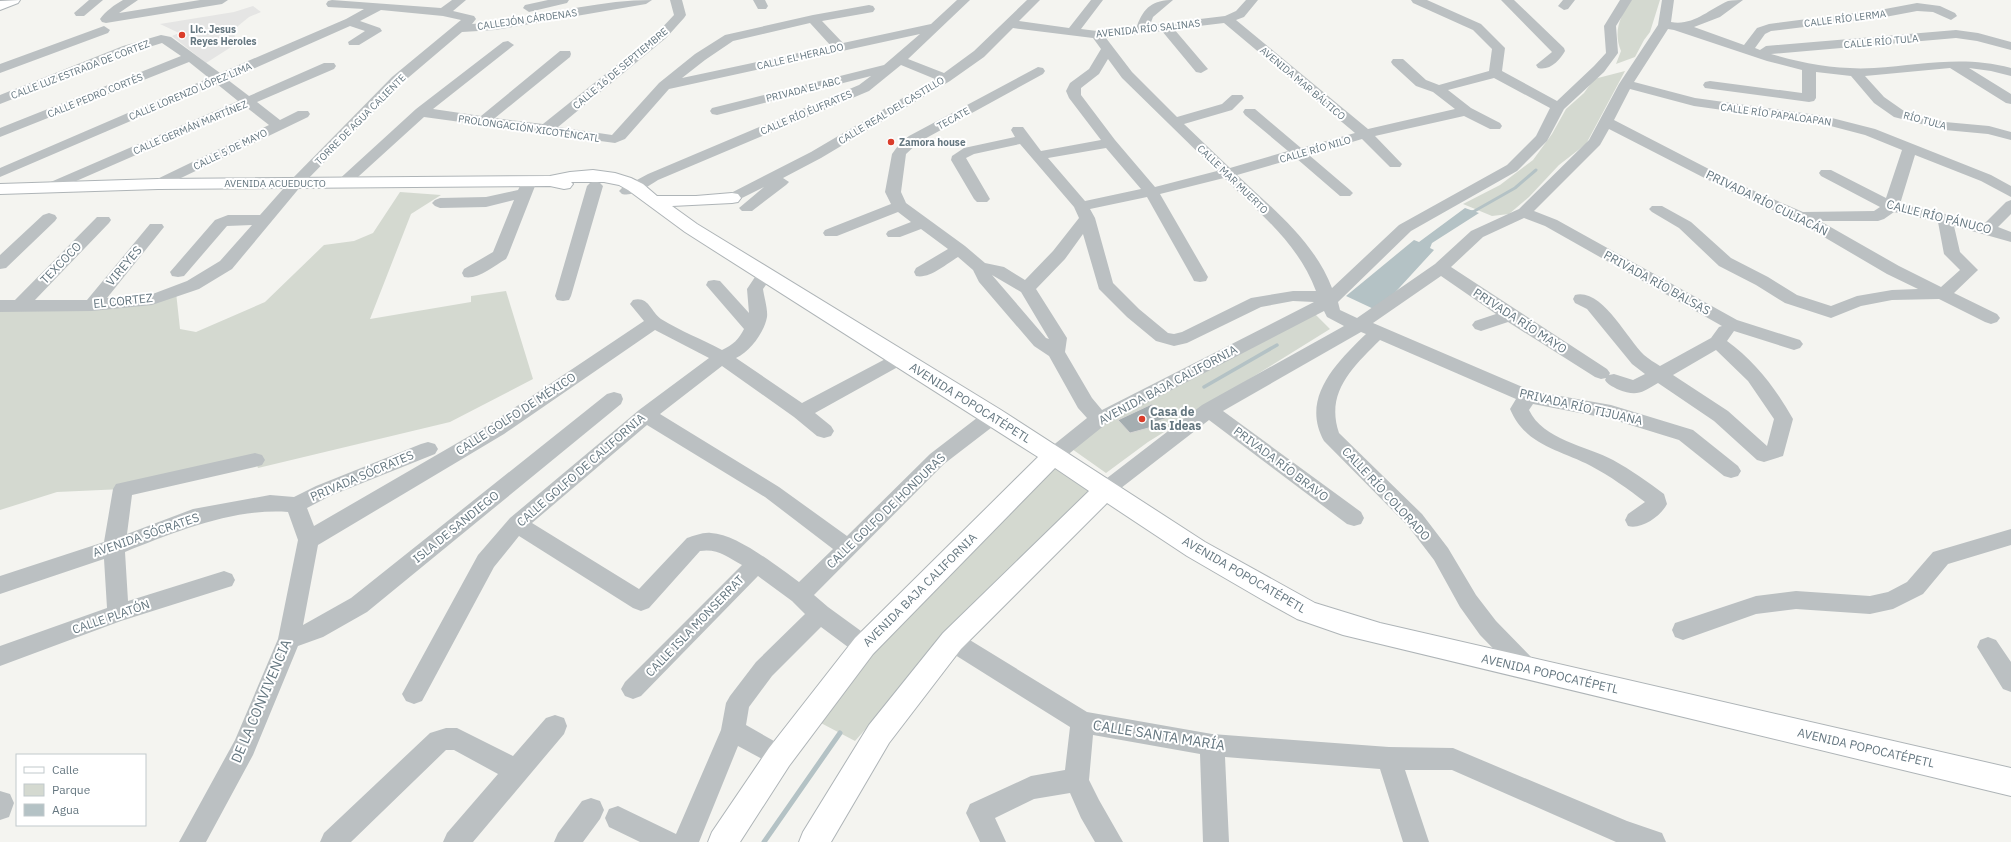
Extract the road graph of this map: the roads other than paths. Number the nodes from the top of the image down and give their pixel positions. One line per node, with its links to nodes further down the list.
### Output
1 (13, 0): 20 (main road)
2 (97, 0): 24 (street)
3 (132, 0): 30 (street)
4 (221, 0): 30 (street)
5 (460, 0): 23 (street)
6 (563, 0): 29 (street)
7 (646, 0): 29 (street, CALLEJÓN CÁRDENAS)
8 (676, 0): 83 (street, CALLE 16 DE SEPTIEMBRE)
9 (964, 0): 33 (street, CALLE RÍO ÉUFRATES)
10 (1034, 0): 31 (street, CALLE REAL DEL CASTILLO)
11 (1097, 0): 37 (street)
12 (1167, 0): 36 (street)
13 (1252, 0): 27 (street, AVENIDA RÍO SALINAS)
14 (1417, 0): 61 (street)
15 (1507, 0): 50 (street)
16 (1626, 0): 57 (street, AVENIDA BAJA CALIFORNIA)
17 (1668, 0): 32 (street)
18 (1737, 0): 35 (street)
19 (334, 2): 21 (street, CALLEJÓN CÁRDENAS)
20 (0, 6)
21 (379, 6): 23 (street, CALLEJÓN CÁRDENAS); 28 (street, CALLE LORENZO LÓPEZ LIMA)
22 (869, 9): 26 (street, PROLONGACIÓN XICOTÉNCATL)
23 (443, 12): 29 (street, CALLEJÓN CÁRDENAS)
24 (80, 13)
25 (1951, 16): 45 (street, CALLE RÍO LERMA)
26 (813, 19): 42 (street); 66 (street, PROLONGACIÓN XICOTÉNCATL)
27 (1227, 19): 34 (street, AVENIDA RÍO SALINAS); 85 (street, AVENIDA MAR BÁLTICO)
28 (350, 22): 39 (street); 63 (street, CALLE LORENZO LÓPEZ LIMA)
29 (466, 23): 98 (street, TORRE DE AGUA CALIENTE)
30 (105, 24): 44 (street); 55 (street)
31 (1012, 24): 37 (street, AVENIDA RÍO SALINAS); 62 (street, CALLE REAL DEL CASTILLO)
32 (1664, 25): 35 (street, CALLE RÍO TULA); 53 (street)
33 (936, 27): 42 (street, CALLE EL HERALDO); 49 (street, CALLE RÍO ÉUFRATES)
34 (1165, 27): 36 (street, AVENIDA RÍO SALINAS); 56 (street)
35 (1684, 28): 45 (street, CALLE RÍO TULA)
36 (1142, 29): 38 (street, AVENIDA RÍO SALINAS)
37 (1072, 32): 38 (street, AVENIDA RÍO SALINAS)
38 (1097, 35): 43 (street, CALLE MAR MUERTO)
39 (354, 42)
40 (508, 45): 75 (street)
41 (2011, 46): 45 (street, CALLE RÍO TULA)
42 (839, 47): 66 (street, CALLE EL HERALDO)
43 (1108, 48): 79 (street, CALLE MAR MUERTO); 87 (street)
44 (128, 49): 47 (street, CALLE LUZ ESTRADA DE CORTEZ); 69 (street, CALLE LUZ ESTRADA DE CORTEZ)
45 (1749, 49): 54 (street)
46 (565, 54): 78 (street)
47 (190, 57): 63 (street); 84 (street, CALLE PEDRO CORTÉS)
48 (1398, 62): 67 (street)
49 (893, 64): 62 (street); 73 (street, PRIVADA EL ABC); 106 (street, CALLE RÍO ÉUFRATES)
50 (1543, 65)
51 (1954, 65): 59 (street); 60 (street); 70 (street)
52 (329, 66): 71 (street, CALLE GERMÁN MARTÍNEZ)
53 (1638, 67): 57 (street); 64 (street)
54 (1809, 68): 59 (street); 65 (street)
55 (0, 69)
56 (1201, 69)
57 (1599, 69): 72 (street, AVENIDA BAJA CALIFORNIA)
58 (1038, 71): 112 (street, TECATE)
59 (1855, 72): 86 (street, RÍO TULA)
60 (2011, 72)
61 (1495, 73): 67 (street); 72 (street)
62 (945, 78): 90 (street, CALLE REAL DEL CASTILLO)
63 (216, 79): 71 (street); 93 (street, CALLE LORENZO LÓPEZ LIMA)
64 (1626, 84): 80 (street); 88 (street, CALLE RÍO PAPALOAPAN)
65 (1710, 85)
66 (664, 86): 83 (street, PROLONGACIÓN XICOTÉNCATL)
67 (1438, 89): 74 (street)
68 (1236, 98): 79 (street)
69 (0, 100)
70 (2011, 100)
71 (247, 103): 81 (street); 101 (street, CALLE GERMÁN MARTÍNEZ)
72 (1558, 107): 144 (street, AVENIDA BAJA CALIFORNIA)
73 (717, 111)
74 (1466, 111): 82 (street); 85 (street, CALLE RÍO NILO)
75 (421, 112): 78 (street, PROLONGACIÓN XICOTÉNCATL); 97 (street)
76 (1250, 112): 89 (street)
77 (303, 114): 81 (street, CALLE 5 DE MAYO)
78 (483, 121): 83 (street, PROLONGACIÓN XICOTÉNCATL)
79 (1174, 122): 94 (street, CALLE MAR MUERTO)
80 (1606, 122): 117 (street); 118 (street, PRIVADA RÍO CULIACÁN)
81 (279, 126): 99 (street, CALLE 5 DE MAYO)
82 (1494, 126)
83 (546, 129)
84 (0, 133)
85 (1365, 134): 89 (street, CALLE RÍO NILO); 92 (street, AVENIDA MAR BÁLTICO)
86 (2011, 136)
87 (1110, 143): 91 (street); 104 (street)
88 (1910, 147): 105 (street, CALLE RÍO PAPALOAPAN); 114 (street)
89 (1298, 154): 94 (street, CALLE RÍO NILO); 107 (street)
90 (816, 155): 108 (street, CALLE REAL DEL CASTILLO); 113 (street)
91 (1037, 156): 109 (street); 116 (street)
92 (1395, 164)
93 (0, 173)
94 (1228, 173): 104 (street, CALLE RÍO NILO); 144 (street, CALLE MAR MUERTO)
95 (1826, 173): 114 (street, CALLE RÍO PÁNUCO)
96 (550, 181): 100 (main road, AVENIDA ACUEDUCTO); 102 (main road, AVENIDA ACUEDUCTO); 106 (main road, AVENIDA ACUEDUCTO)
97 (343, 182): 98 (main road, AVENIDA ACUEDUCTO); 102 (main road, AVENIDA ACUEDUCTO)
98 (296, 183): 99 (main road, AVENIDA ACUEDUCTO); 121 (street, EL CORTEZ)
99 (158, 184): 101 (main road, AVENIDA ACUEDUCTO)
100 (595, 186): 106 (main road, AVENIDA ACUEDUCTO); 142 (street)
101 (51, 187): 103 (main road, AVENIDA ACUEDUCTO)
102 (526, 187): 110 (street); 136 (street)
103 (0, 189)
104 (1151, 192): 116 (street, CALLE RÍO NILO); 138 (street)
105 (2011, 192)
106 (639, 193): 108 (main road); 125 (main road, AVENIDA ACUEDUCTO)
107 (1345, 193)
108 (732, 198): 125 (main road)
109 (982, 199)
110 (440, 203)
111 (2011, 205): 126 (street)
112 (900, 206): 123 (street); 127 (street)
113 (747, 208)
114 (1891, 208): 118 (street); 122 (street, CALLE RÍO PÁNUCO)
115 (1657, 209): 141 (street)
116 (1084, 212): 140 (street); 144 (street)
117 (1524, 212): 133 (street); 153 (street, PRIVADA RÍO BALSAS)
118 (1801, 216): 141 (street, PRIVADA RÍO CULIACÁN)
119 (49, 218): 131 (street)
120 (103, 220): 148 (street, TEXCOCO)
121 (265, 220): 134 (street); 146 (street, EL CORTEZ)
122 (1945, 220): 126 (street, CALLE RÍO PÁNUCO); 141 (street)
123 (922, 223): 128 (street); 130 (street)
124 (156, 227): 146 (street, VIREYES)
125 (691, 228): 137 (main road, AVENIDA POPOCATÉPETL)
126 (1988, 229): 129 (street, CALLE RÍO PÁNUCO)
127 (831, 233)
128 (894, 234)
129 (2011, 237)
130 (959, 249): 132 (street); 135 (street)
131 (0, 264)
132 (980, 267): 140 (street); 159 (street)
133 (1441, 268): 149 (street, PRIVADA RÍO MAYO); 152 (street)
134 (178, 272)
135 (922, 272)
136 (470, 273)
137 (765, 275): 155 (street, CALLE GOLFO DE CALIFORNIA); 161 (main road, AVENIDA POPOCATÉPETL)
138 (1200, 277)
139 (714, 285): 155 (street)
140 (1027, 288): 159 (street)
141 (1943, 294): 150 (street, PRIVADA RÍO CULIACÁN)
142 (563, 296)
143 (1581, 299): 162 (street)
144 (1328, 300): 152 (street, CALLE MAR MUERTO); 169 (street, AVENIDA BAJA CALIFORNIA)
145 (639, 304): 151 (street)
146 (92, 305): 148 (street, EL CORTEZ)
147 (0, 306): 148 (street, EL CORTEZ)
148 (19, 306)
149 (1510, 315): 154 (street); 162 (street, PRIVADA RÍO MAYO)
150 (1991, 318)
151 (654, 322): 160 (street); 180 (street, CALLE GOLFO DE MÉXICO)
152 (1359, 324): 156 (street, PRIVADA RÍO TIJUANA); 165 (street)
153 (1730, 324): 157 (street, PRIVADA RÍO MAYO); 158 (street, PRIVADA RÍO BALSAS)
154 (1481, 325)
155 (753, 328): 160 (street, CALLE GOLFO DE CALIFORNIA)
156 (1377, 333): 163 (street, PRIVADA RÍO TIJUANA); 196 (street, CALLE RÍO COLORADO)
157 (1717, 342): 162 (street, PRIVADA RÍO MAYO); 162 (street)
158 (1794, 344)
159 (1056, 352): 169 (street)
160 (722, 357): 166 (street); 167 (street, CALLE GOLFO DE CALIFORNIA)
161 (899, 359): 166 (street); 168 (main road, AVENIDA POPOCATÉPETL)
162 (1661, 374)
163 (1528, 397): 174 (street, PRIVADA RÍO TIJUANA); 178 (street)
164 (614, 399): 191 (street, ISLA DE SANDIEGO)
165 (1209, 410): 175 (street); 177 (street, PRIVADA RÍO BRAVO)
166 (802, 412): 170 (street)
167 (646, 415): 179 (street, CALLE GOLFO DE CALIFORNIA); 183 (street)
168 (993, 416): 172 (main road, AVENIDA POPOCATÉPETL); 183 (street, CALLE GOLFO DE HONDURAS)
169 (1099, 419): 172 (street, AVENIDA BAJA CALIFORNIA)
170 (824, 431)
171 (428, 449): 176 (street, PRIVADA SÓCRATES)
172 (1053, 456): 175 (main road, AVENIDA POPOCATÉPETL); 193 (main road, AVENIDA BAJA CALIFORNIA)
173 (255, 460): 182 (street)
174 (1731, 471)
175 (1105, 490): 192 (main road); 196 (main road, AVENIDA POPOCATÉPETL)
176 (296, 505): 180 (street, DE LA CONVIVENCIA); 182 (street, AVENIDA SÓCRATES)
177 (1354, 518)
178 (1635, 520)
179 (517, 524): 184 (street); 199 (street, CALLE GOLFO DE CALIFORNIA)
180 (308, 540): 191 (street, DE LA CONVIVENCIA)
181 (2009, 540): 190 (street)
182 (114, 547): 186 (street, AVENIDA SÓCRATES); 188 (street)
183 (848, 548): 187 (street, CALLE GOLFO DE HONDURAS)
184 (757, 563): 187 (street); 198 (street, CALLE ISLA MONSERRAT)
185 (224, 580): 188 (street, CALLE PLATÓN)
186 (0, 585)
187 (800, 595): 189 (street)
188 (118, 613): 195 (street, CALLE PLATÓN)
189 (820, 614): 193 (street); 202 (street)
190 (1683, 630)
191 (289, 639): 211 (street, DE LA CONVIVENCIA)
192 (952, 641): 200 (street, CALLE SANTA MARÍA); 218 (main road)
193 (864, 646): 204 (main road, AVENIDA BAJA CALIFORNIA)
194 (1988, 647): 197 (street)
195 (0, 656)
196 (1528, 669): 208 (main road, AVENIDA POPOCATÉPETL)
197 (2011, 682)
198 (633, 689)
199 (414, 694)
200 (1082, 722): 203 (street, CALLE SANTA MARÍA); 207 (street)
201 (555, 726): 206 (street)
202 (733, 730): 204 (street); 216 (street)
203 (1212, 745): 205 (street, CALLE SANTA MARÍA); 221 (street)
204 (779, 757): 217 (main road, AVENIDA BAJA CALIFORNIA)
205 (1389, 758): 222 (street); 223 (street, CALLE SANTA MARÍA)
206 (517, 771): 212 (street); 213 (street)
207 (1077, 780): 219 (street); 220 (street)
208 (2011, 782)
209 (591, 810): 214 (street)
210 (618, 818): 215 (street)
211 (192, 842)
212 (333, 842)
213 (456, 842)
214 (567, 842)
215 (667, 842)
216 (686, 842)
217 (723, 842)
218 (814, 842)
219 (993, 842)
220 (1110, 842)
221 (1216, 842)
222 (1416, 842)
223 (1653, 842)

